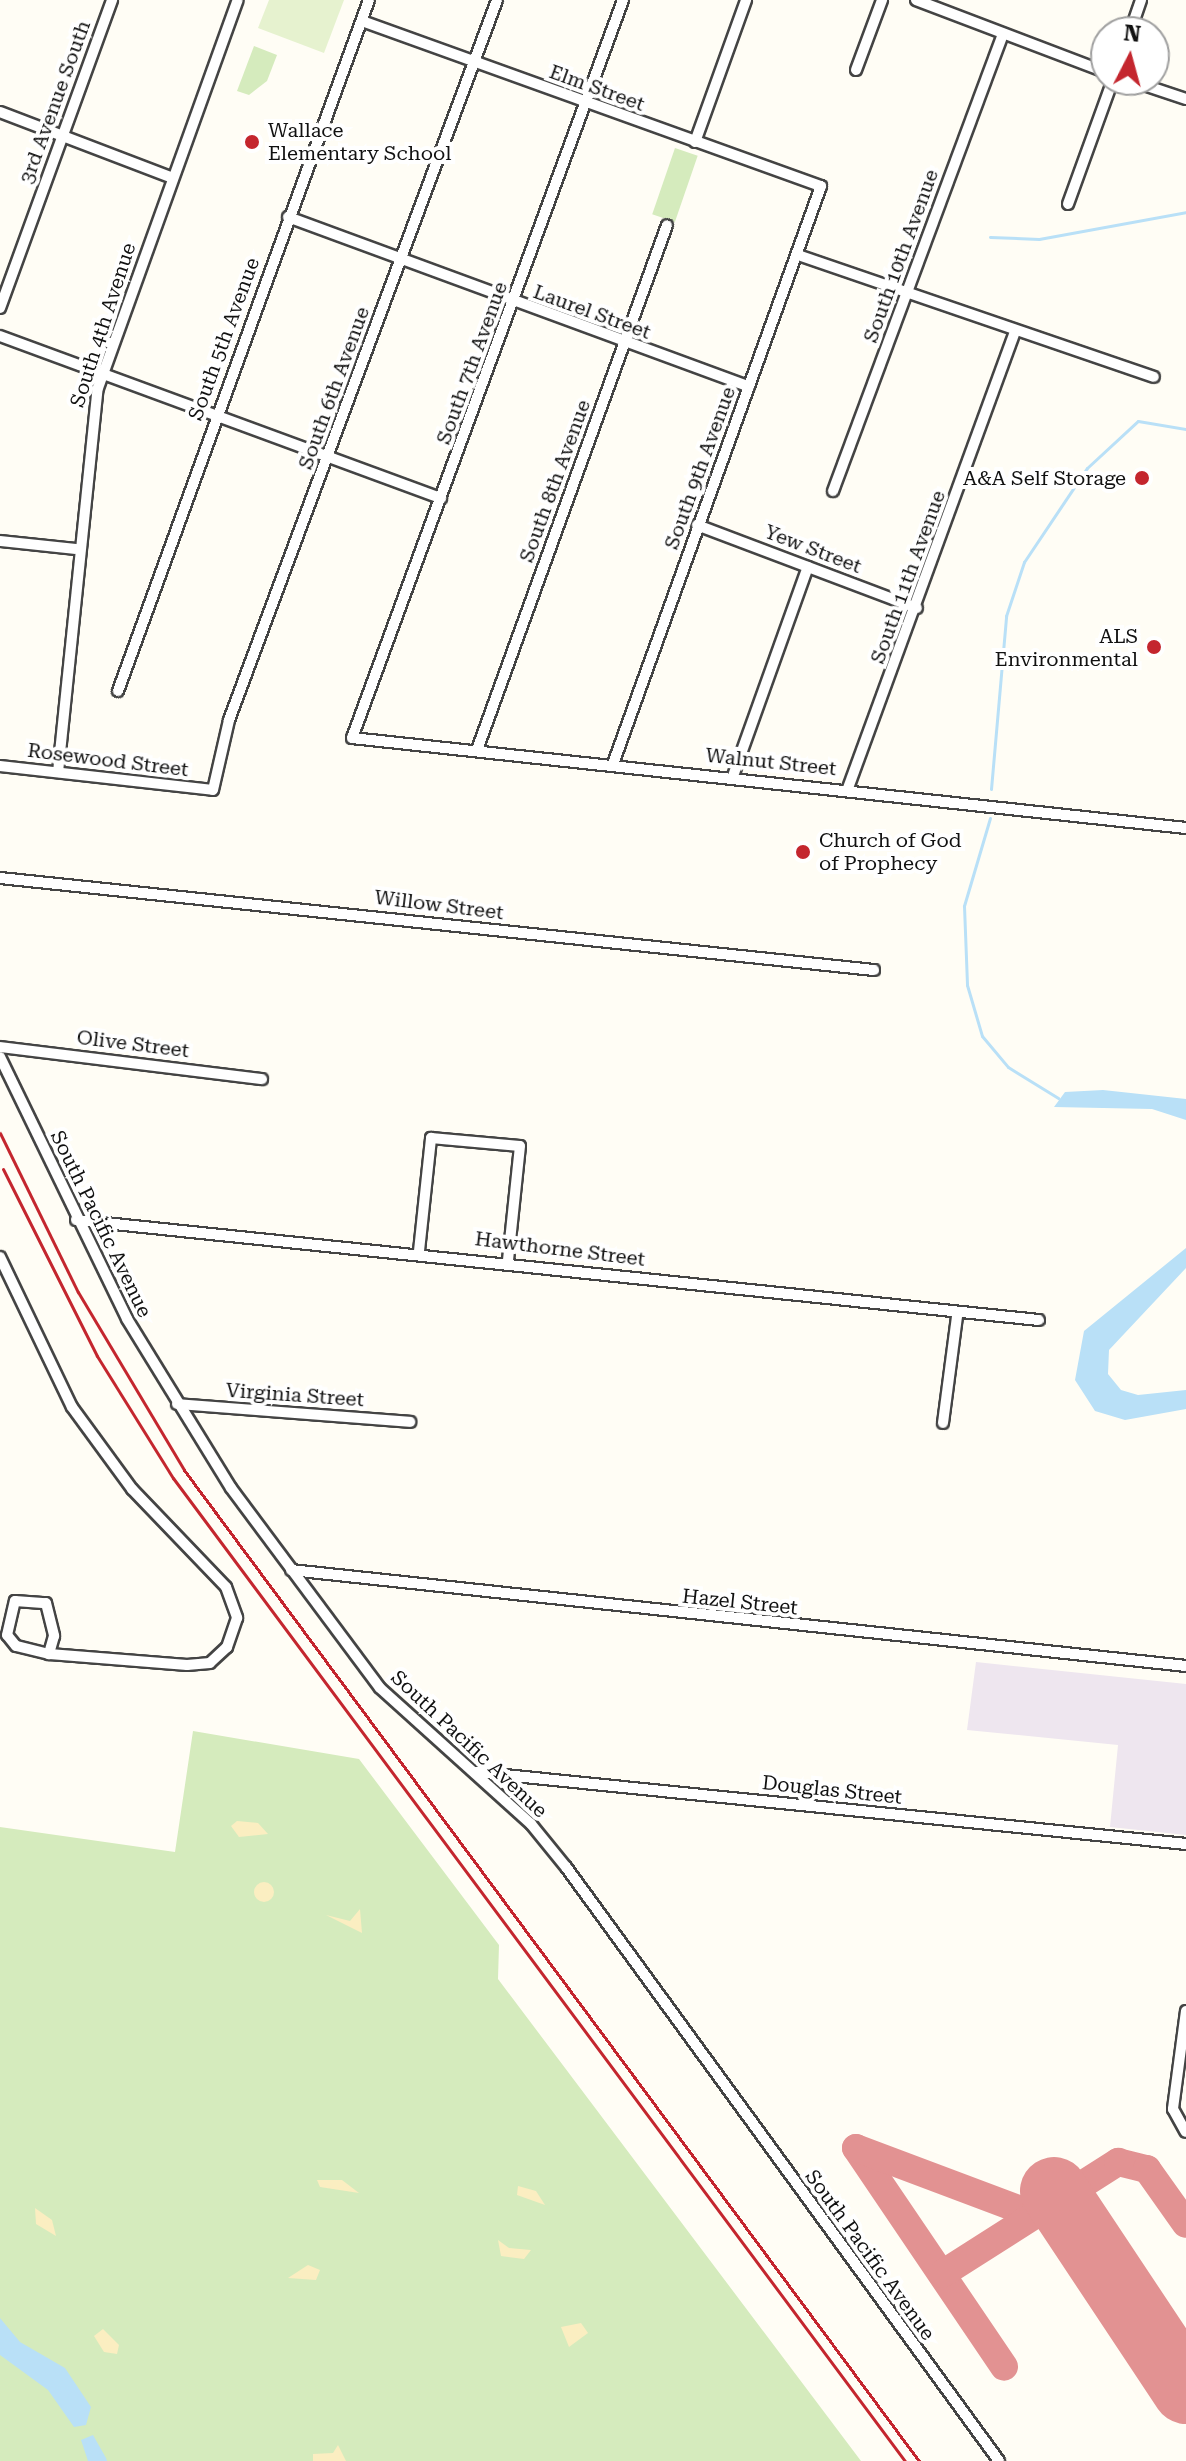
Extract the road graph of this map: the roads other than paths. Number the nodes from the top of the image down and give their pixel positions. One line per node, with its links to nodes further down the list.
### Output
1 (112, 0): 17 (street, 3rd Avenue South)
2 (238, 0): 19 (street, South 4th Avenue)
3 (369, 0): 9 (street, South 5th Avenue)
4 (497, 0): 11 (street, South 6th Avenue)
5 (623, 0): 15 (street, South 7th Avenue)
6 (746, 0): 18 (street)
7 (882, 0): 13 (street)
8 (916, 0): 10 (street)
9 (362, 21): 11 (street, Elm Street); 22 (street, South 5th Avenue)
10 (1003, 34): 12 (street); 26 (street, South 10th Avenue)
11 (474, 62): 15 (street, Elm Street); 25 (street, South 6th Avenue)
12 (1090, 66)
13 (856, 70)
14 (1107, 96): 21 (street)
15 (586, 103): 18 (street, Elm Street); 27 (street, South 7th Avenue)
16 (0, 112): 17 (street)
17 (62, 135): 19 (street); 28 (street, 3rd Avenue South)
18 (695, 142): 20 (street, Elm Street)
19 (173, 178): 32 (street, South 4th Avenue)
20 (821, 186): 24 (street, South 9th Avenue)
21 (1068, 204)
22 (288, 217): 25 (street, Laurel Street); 35 (street, South 5th Avenue)
23 (667, 225): 31 (street, South 8th Avenue)
24 (798, 255): 26 (street); 34 (street, South 9th Avenue)
25 (399, 260): 27 (street, Laurel Street); 36 (street, South 6th Avenue)
26 (908, 292): 29 (street); 37 (street, South 10th Avenue)
27 (513, 303): 31 (street, Laurel Street); 38 (street, South 7th Avenue)
28 (0, 308)
29 (1015, 332): 33 (street); 43 (street, South 11th Avenue)
30 (0, 336): 32 (street)
31 (624, 343): 34 (street, Laurel Street); 46 (street, South 8th Avenue)
32 (103, 374): 35 (street); 41 (street, South 4th Avenue)
33 (1154, 377)
34 (749, 387): 39 (street, South 9th Avenue)
35 (216, 415): 36 (street); 44 (street, South 5th Avenue)
36 (328, 457): 38 (street); 52 (street, South 6th Avenue)
37 (833, 491)
38 (441, 498): 45 (street, South 7th Avenue)
39 (697, 525): 42 (street, Yew Street); 47 (street, South 9th Avenue)
40 (0, 541): 41 (street)
41 (76, 549): 49 (street, South 4th Avenue)
42 (808, 567): 43 (street, Yew Street); 50 (street)
43 (917, 608): 51 (street, South 11th Avenue)
44 (118, 691)
45 (352, 738): 46 (street, Walnut Street)
46 (477, 750): 47 (street, Walnut Street)
47 (613, 764): 50 (street, Walnut Street)
48 (0, 766): 49 (street, Rosewood Street)
49 (58, 772): 52 (street, Rosewood Street)
50 (733, 776): 51 (street, Walnut Street)
51 (848, 788): 53 (street, Walnut Street)
52 (213, 790)
53 (1186, 828)
54 (0, 878): 55 (street, Willow Street)
55 (874, 970)
56 (0, 1047): 58 (street, Olive Street)
57 (0, 1057): 59 (street, South Pacific Avenue)
58 (262, 1079)
59 (76, 1220): 60 (street, Hawthorne Street); 65 (street, South Pacific Avenue)
60 (419, 1251): 62 (street, Hawthorne Street); 62 (street)
61 (0, 1257): 69 (street)
62 (508, 1260): 63 (street, Hawthorne Street)
63 (957, 1316): 64 (street, Hawthorne Street); 67 (street)
64 (1039, 1320)
65 (177, 1404): 66 (street, Virginia Street); 68 (street, South Pacific Avenue)
66 (410, 1422)
67 (943, 1423)
68 (291, 1570): 70 (street, Hazel Street); 71 (street, South Pacific Avenue)
69 (49, 1654): 69 (street)
70 (1186, 1666)
71 (475, 1772): 72 (street, Douglas Street); 75 (street, South Pacific Avenue)
72 (1186, 1844)
73 (1186, 2011): 74 (street)
74 (1182, 2128)
75 (999, 2461)

